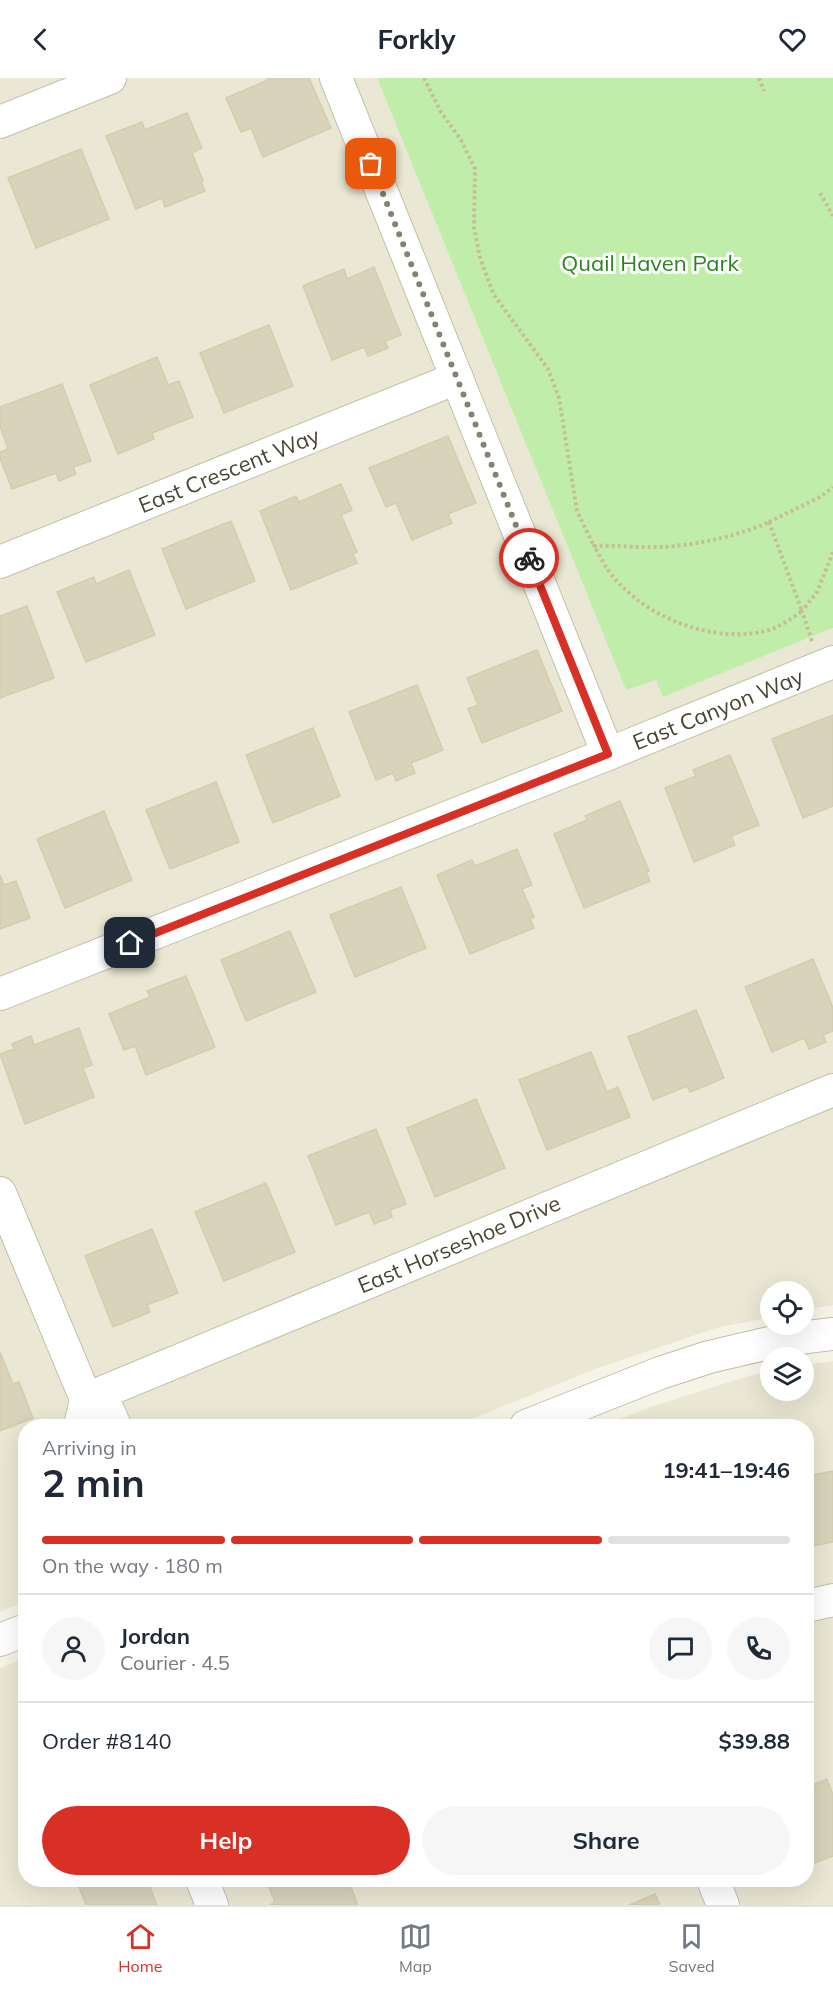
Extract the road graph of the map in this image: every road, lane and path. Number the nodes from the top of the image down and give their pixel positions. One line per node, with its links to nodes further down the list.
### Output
1 (110, 78): 6 (street)
2 (336, 78): 9 (street)
3 (424, 78): 12 (path)
4 (759, 78): 5 (path)
5 (765, 91)
6 (0, 122)
7 (820, 192): 8 (path)
8 (833, 216)
9 (457, 378): 14 (street, East Crescent Way); 17 (street)
10 (833, 487): 11 (path)
11 (769, 522): 12 (path); 15 (path)
12 (594, 546): 15 (path)
13 (833, 552): 15 (path)
14 (0, 562)
15 (802, 611): 16 (path)
16 (827, 665): 17 (street, East Canyon Way)
17 (608, 754): 18 (street, East Canyon Way)
18 (0, 994)
19 (833, 1090): 22 (street, East Horseshoe Drive)
20 (0, 1193): 22 (street)
21 (833, 1334): 24 (street)
22 (84, 1413): 23 (street)
23 (112, 1419)
24 (547, 1419)
25 (833, 1600): 26 (street)
26 (814, 1604)
27 (18, 1633): 28 (street)
28 (0, 1641)
29 (205, 1887): 31 (street)
30 (716, 1887): 32 (street)
31 (212, 1905)
32 (723, 1905)

